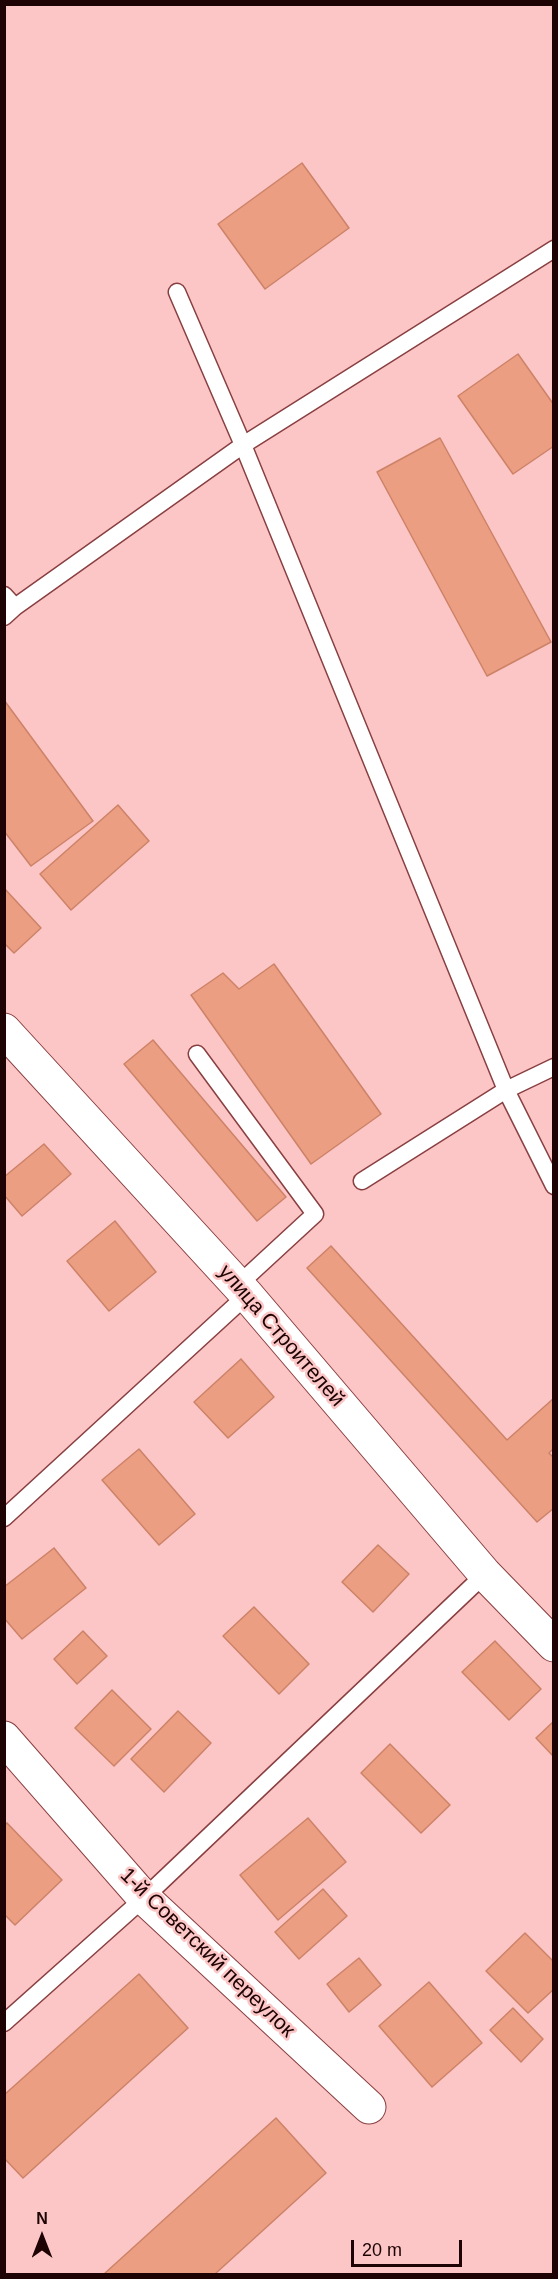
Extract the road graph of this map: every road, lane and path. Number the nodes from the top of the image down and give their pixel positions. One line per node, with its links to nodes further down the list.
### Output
1 (554, 249): 3 (lane)
2 (177, 292): 3 (lane)
3 (243, 444): 4 (lane); 8 (lane)
4 (8, 606)
5 (4, 1030): 11 (street, улица Строителей)
6 (196, 1054): 11 (lane)
7 (554, 1067): 8 (lane)
8 (506, 1090): 9 (lane); 10 (lane)
9 (362, 1181)
10 (554, 1186)
11 (242, 1290): 12 (lane); 13 (street, улица Строителей)
12 (4, 1518)
13 (485, 1574): 14 (street, улица Строителей); 16 (lane)
14 (554, 1645)
15 (4, 1738): 16 (street, 1-й Советский переулок)
16 (144, 1898): 17 (lane); 18 (street, 1-й Советский переулок)
17 (4, 2023)
18 (369, 2107)

